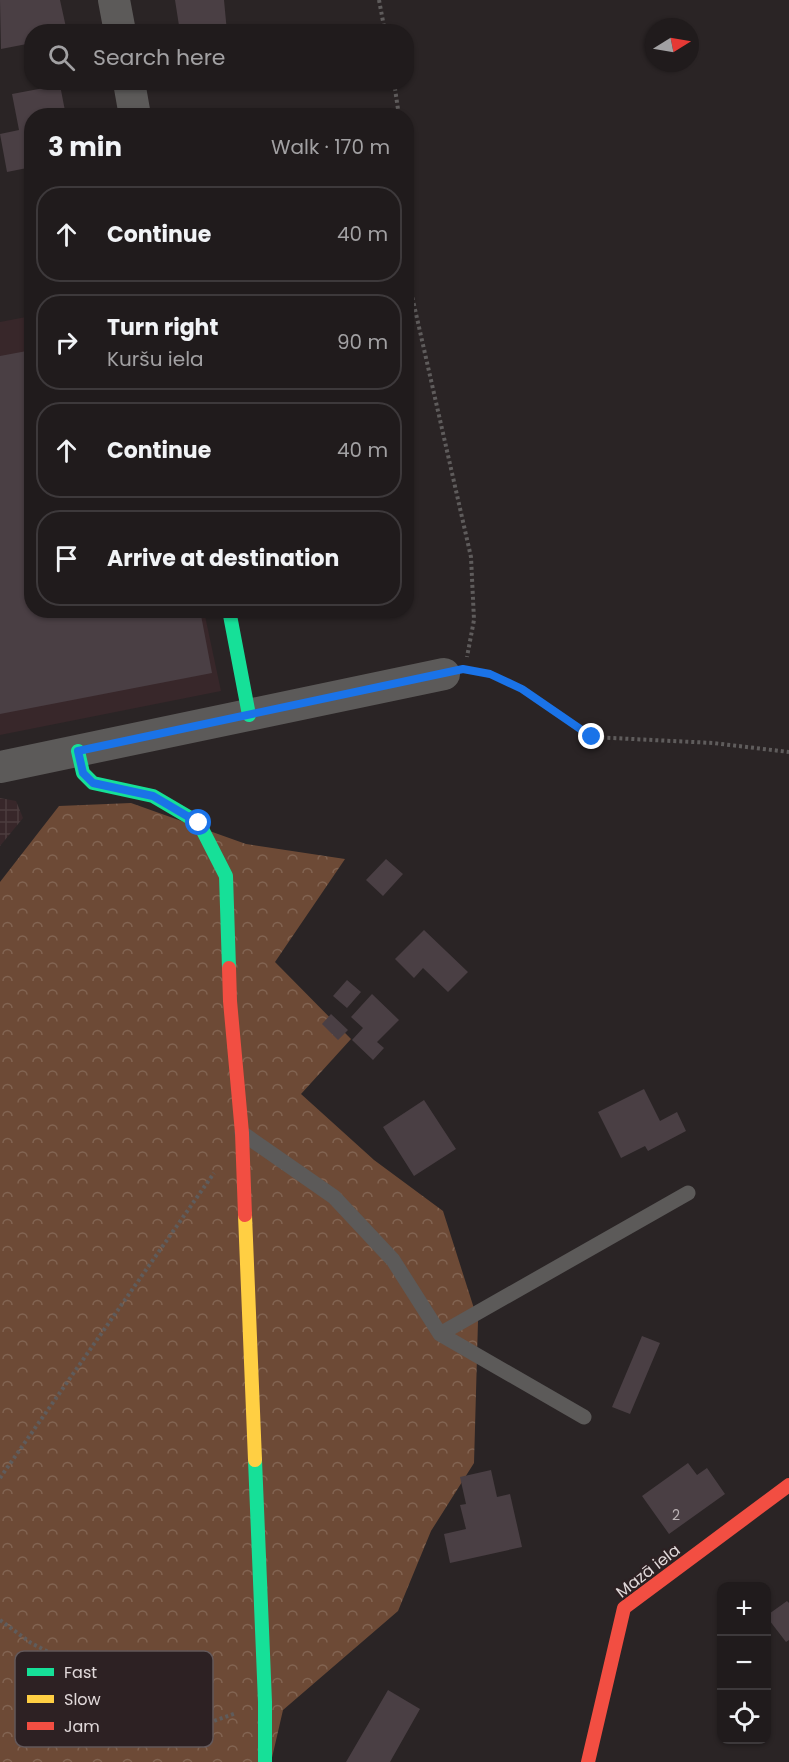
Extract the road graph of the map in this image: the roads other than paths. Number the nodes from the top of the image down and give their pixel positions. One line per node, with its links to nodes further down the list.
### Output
1 (114, 0): 2 (street)
2 (118, 24)
3 (130, 90): 4 (street)
4 (134, 108)
5 (231, 618): 7 (street)
6 (453, 671): 7 (street)
7 (249, 715): 8 (street)
8 (78, 751): 9 (street); 10 (street)
9 (0, 767)
10 (242, 1133): 12 (lane); 15 (street)
11 (688, 1193): 12 (lane)
12 (440, 1334): 13 (lane)
13 (584, 1417)
14 (789, 1485): 16 (street, Mazā iela)
15 (265, 1762)
16 (588, 1762)

